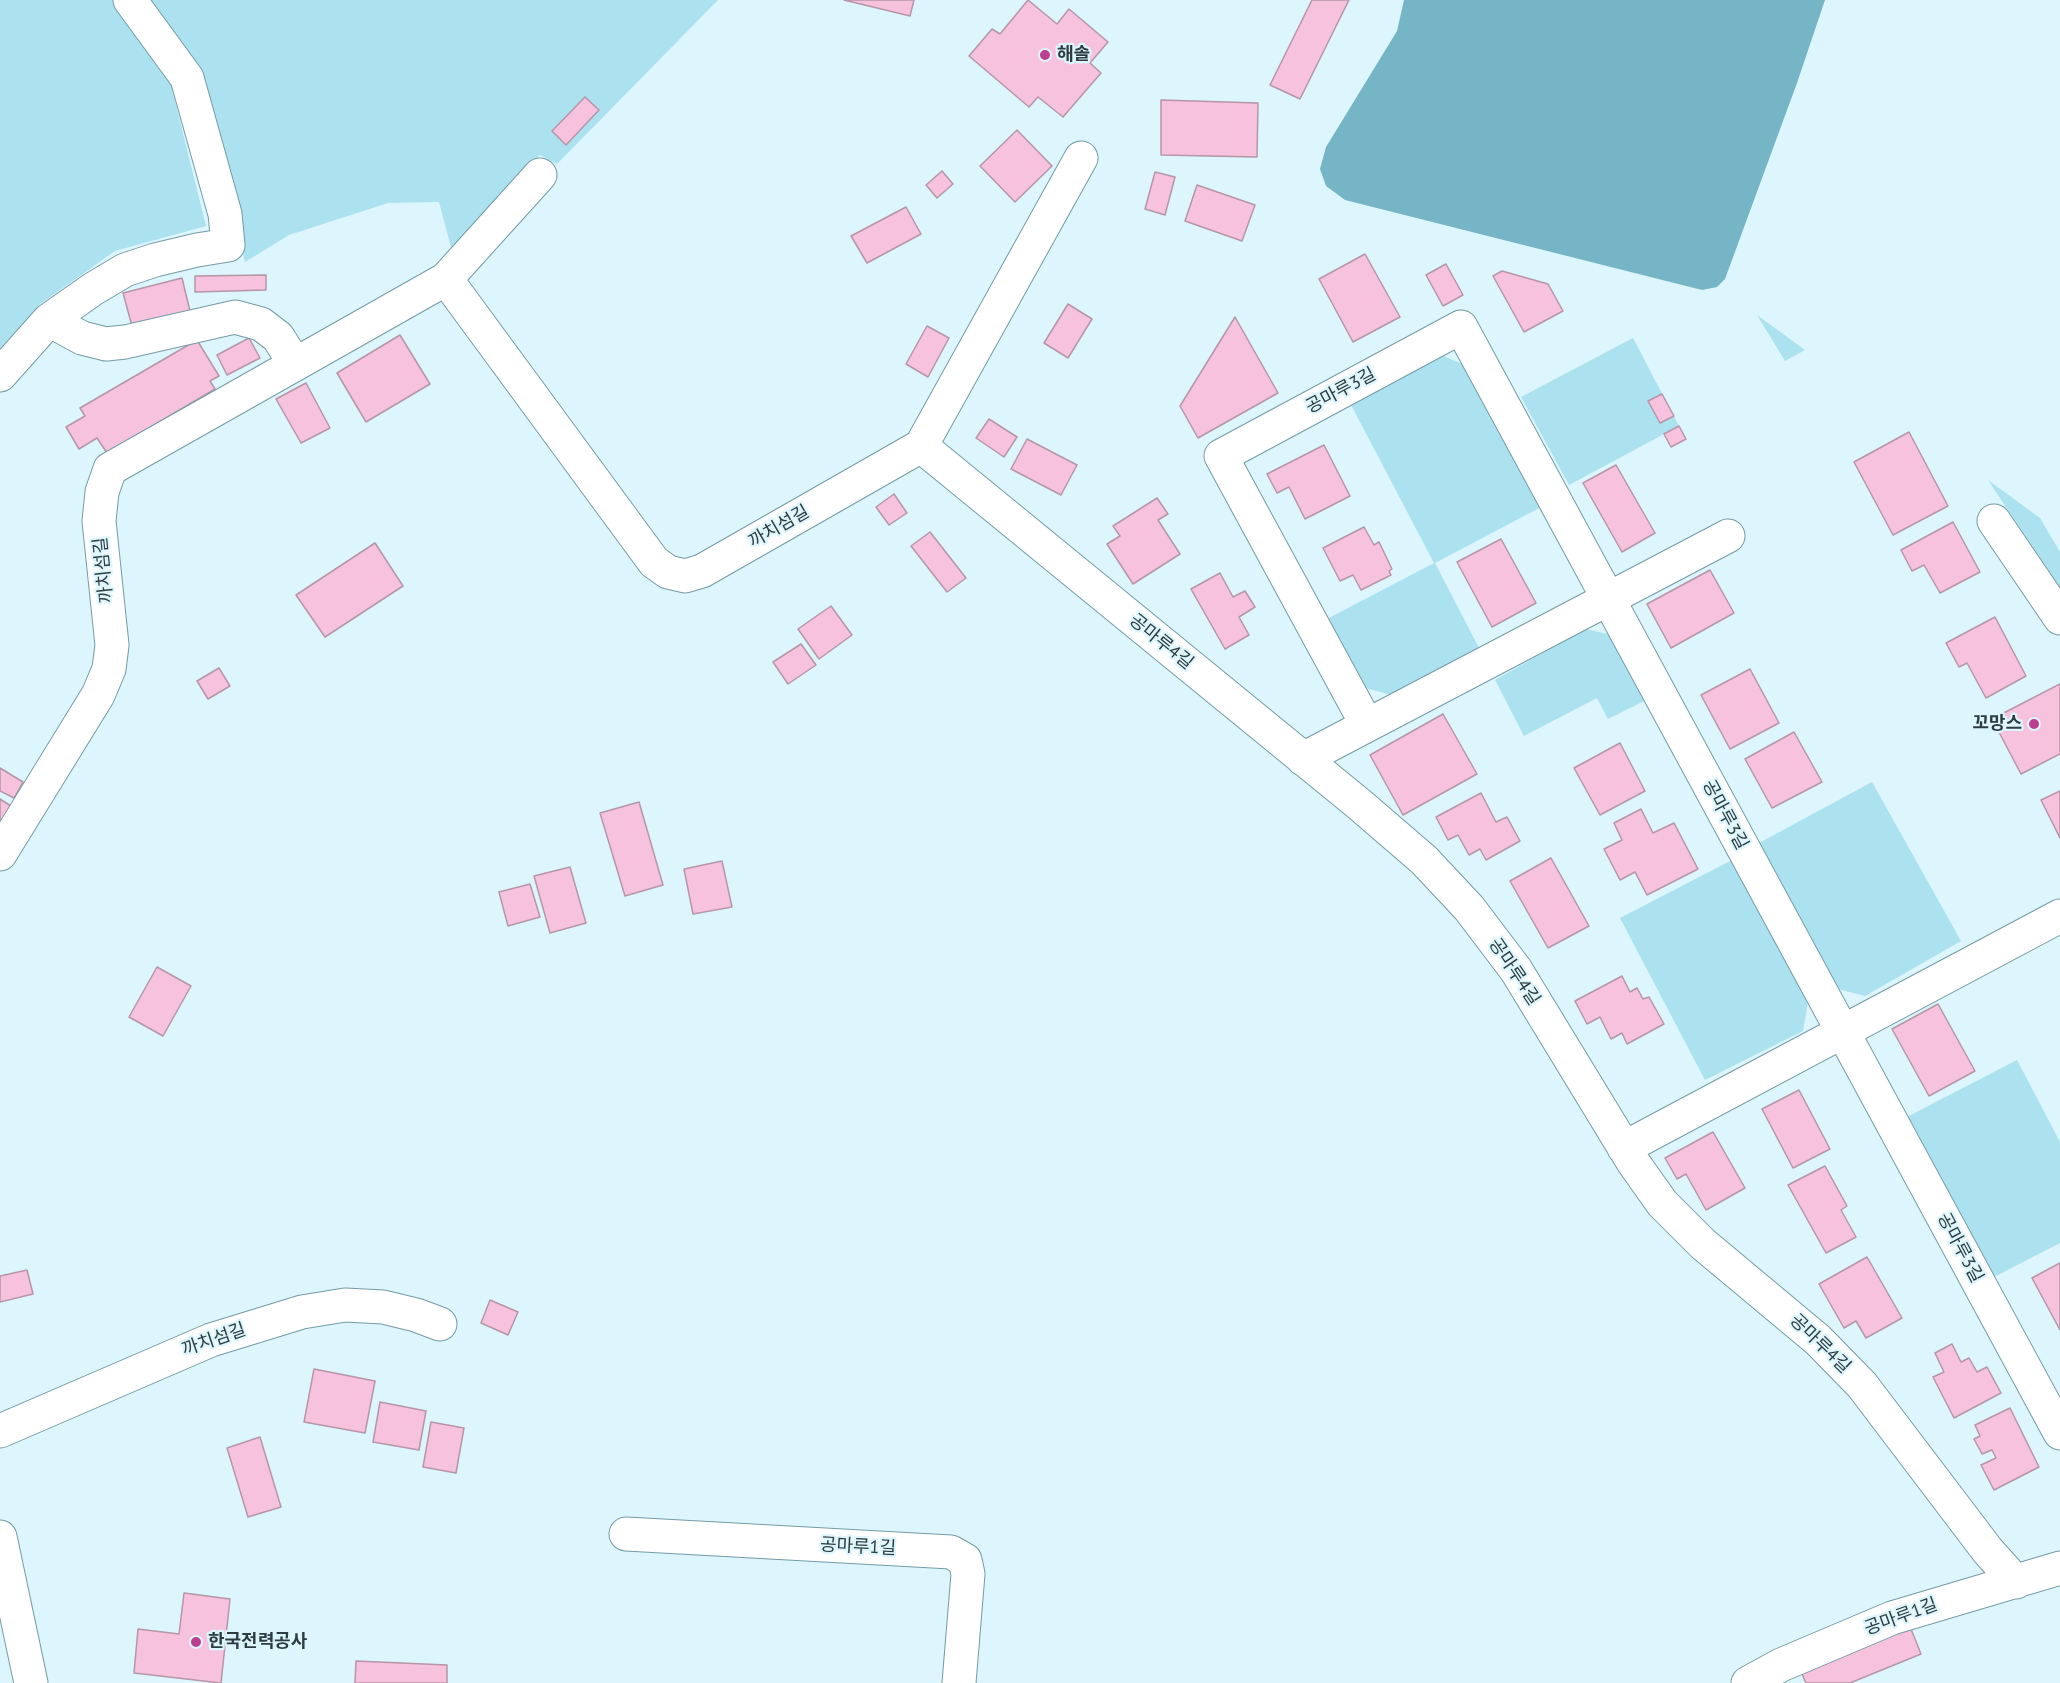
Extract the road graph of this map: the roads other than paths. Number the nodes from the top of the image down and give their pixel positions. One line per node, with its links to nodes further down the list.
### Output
1 (130, 0): 5 (street)
2 (1081, 158): 8 (street)
3 (540, 175): 4 (street, 까치섬길)
4 (446, 279): 6 (street, 까치섬길); 8 (street, 까치섬길)
5 (49, 320): 6 (street); 7 (street)
6 (294, 364): 15 (street, 까치섬길)
7 (0, 375)
8 (921, 447): 14 (street, 공마루4길)
9 (1994, 521): 12 (street)
10 (1728, 536): 11 (street)
11 (1607, 597): 13 (street); 13 (street, 공마루3길); 17 (street, 공마루3길)
12 (2060, 618)
13 (1367, 725): 14 (street)
14 (1303, 759): 18 (street, 공마루4길)
15 (0, 854)
16 (2060, 916): 17 (street)
17 (1842, 1032): 18 (street); 21 (street, 공마루3길)
18 (1624, 1148): 25 (street, 공마루4길)
19 (440, 1324): 20 (street, 까치섬길)
20 (0, 1431)
21 (2060, 1433)
22 (626, 1534): 27 (street, 공마루1길)
23 (0, 1537): 26 (street)
24 (2060, 1568): 25 (street, 공마루1길)
25 (2016, 1582): 28 (street, 공마루1길)
26 (31, 1683)
27 (959, 1683)
28 (1748, 1683)

